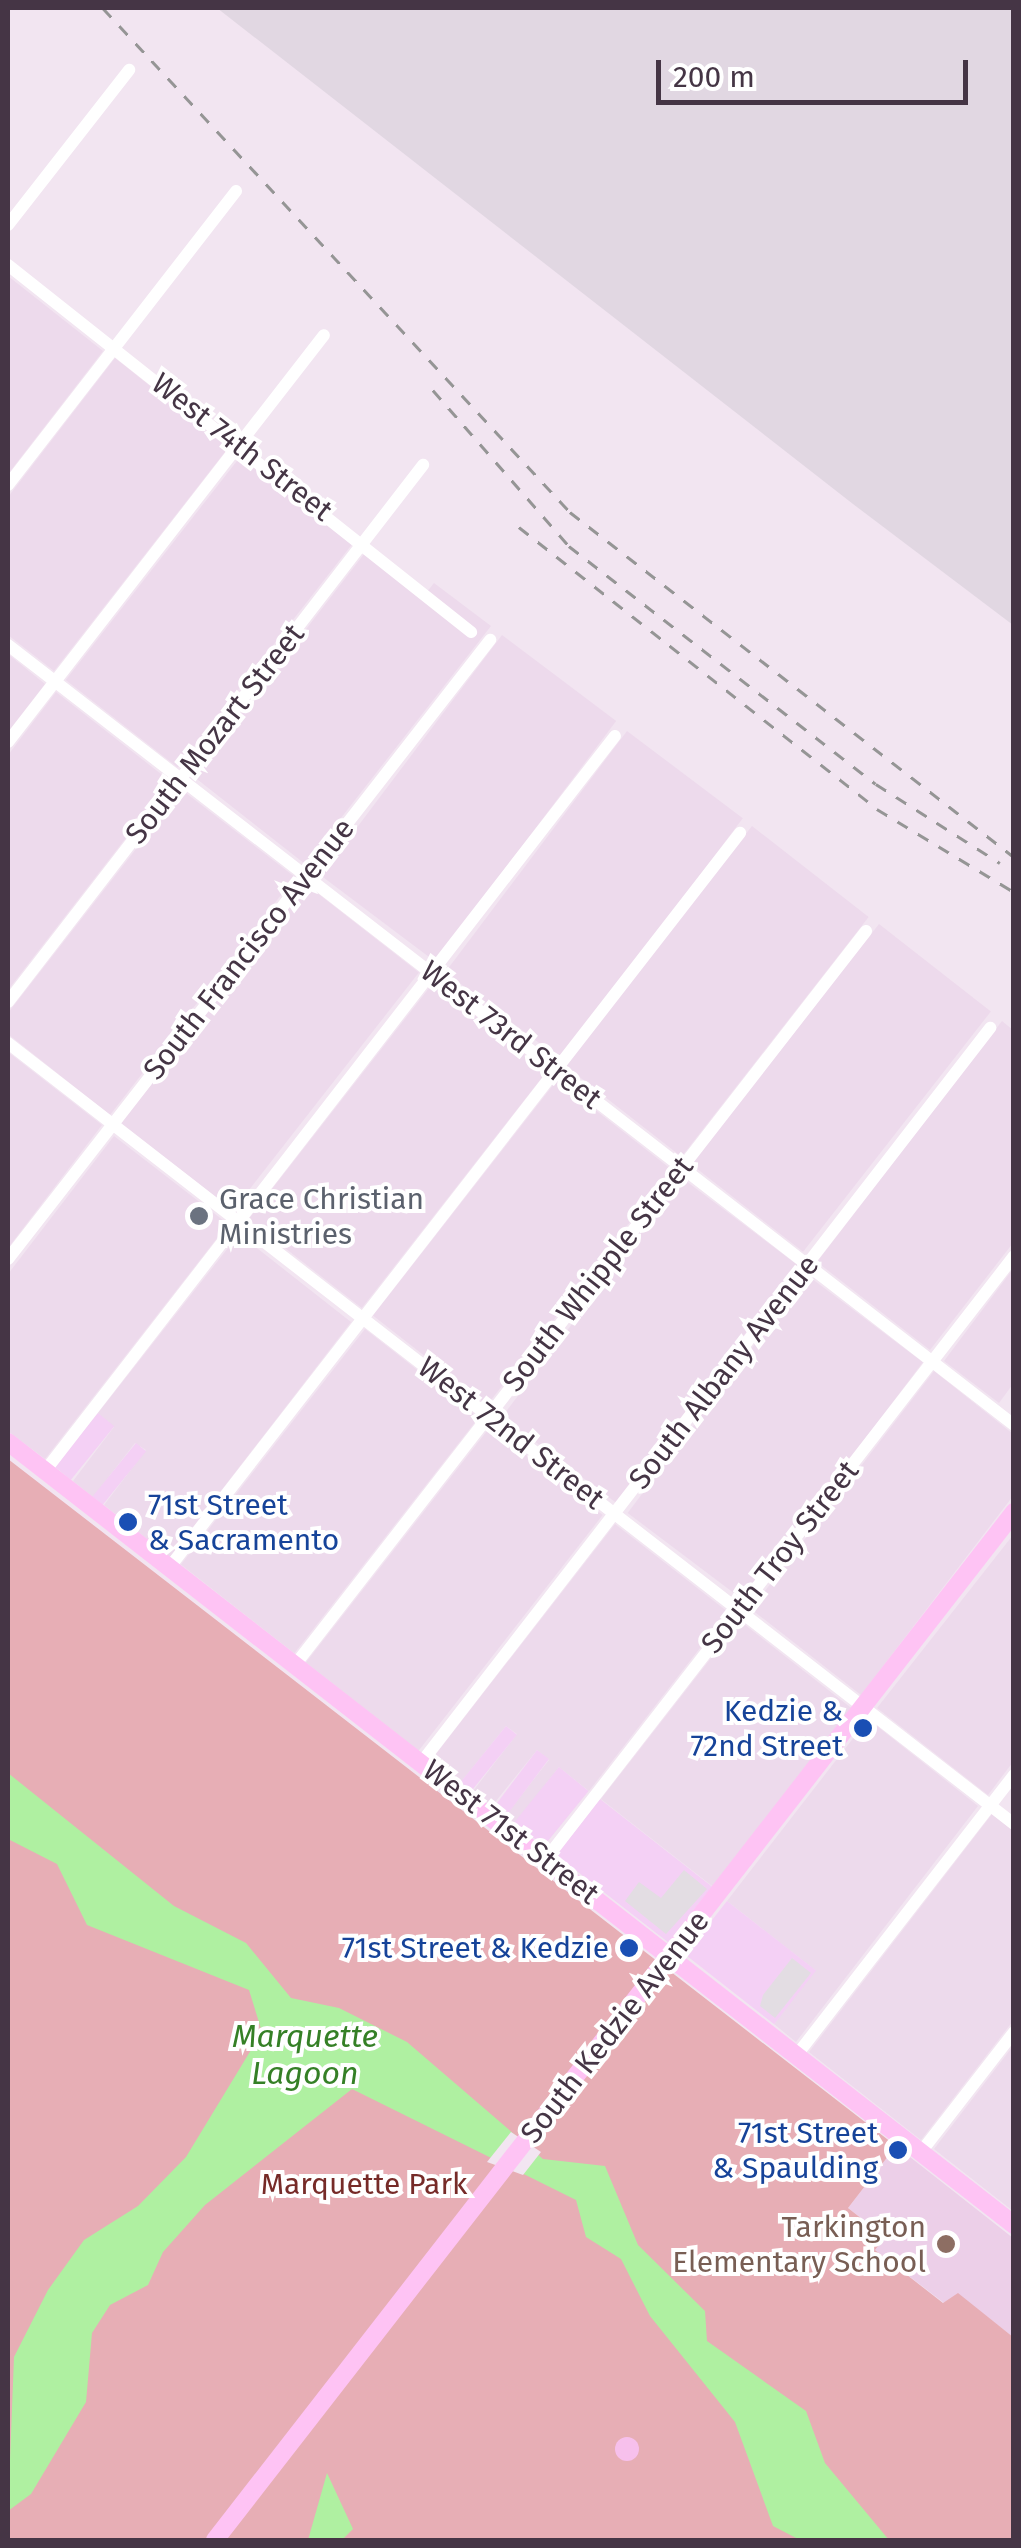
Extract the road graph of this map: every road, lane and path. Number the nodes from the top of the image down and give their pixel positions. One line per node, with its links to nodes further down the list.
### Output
1 (129, 70): 3 (street)
2 (236, 191): 6 (street)
3 (8, 225)
4 (8, 264): 6 (street, West 74th Street)
5 (324, 335): 7 (street)
6 (114, 348): 7 (street, West 74th Street); 9 (street)
7 (239, 444): 10 (street, West 74th Street); 14 (street)
8 (423, 465): 10 (street, South Mozart Street)
9 (8, 484)
10 (364, 542): 11 (street, West 74th Street); 17 (street, South Mozart Street)
11 (471, 632)
12 (490, 640): 19 (street, South Francisco Avenue)
13 (8, 645): 14 (street, West 73rd Street)
14 (54, 682): 16 (street); 17 (street, West 73rd Street)
15 (615, 736): 21 (street)
16 (8, 742)
17 (180, 779): 19 (street, West 73rd Street); 22 (street, South Mozart Street)
18 (740, 833): 25 (street)
19 (305, 876): 21 (street, West 73rd Street); 26 (street, South Francisco Avenue)
20 (866, 931): 27 (street, South Whipple Street)
21 (431, 973): 25 (street, West 73rd Street); 28 (street)
22 (8, 1002)
23 (990, 1028): 31 (street, South Albany Avenue)
24 (8, 1043): 26 (street, West 72nd Street)
25 (556, 1070): 27 (street, West 73rd Street); 32 (street)
26 (113, 1124): 28 (street, West 72nd Street); 30 (street, South Francisco Avenue)
27 (681, 1167): 31 (street, West 73rd Street); 34 (street, South Whipple Street)
28 (238, 1222): 32 (street, West 72nd Street); 37 (street)
29 (1014, 1256): 33 (street, South Troy Street)
30 (8, 1260)
31 (807, 1265): 33 (street, West 73rd Street); 39 (street, South Albany Avenue)
32 (363, 1319): 34 (street, West 72nd Street); 40 (street)
33 (932, 1362): 35 (street, West 73rd Street); 41 (street, South Troy Street)
34 (488, 1416): 39 (street, West 72nd Street); 42 (street, South Whipple Street)
35 (1014, 1425)
36 (8, 1442): 37 (main road, West 71st Street)
37 (45, 1472): 40 (main road, West 71st Street)
38 (1014, 1512): 43 (main road, South Kedzie Avenue)
39 (614, 1514): 41 (street, West 72nd Street); 44 (street, South Albany Avenue)
40 (169, 1568): 42 (main road, West 71st Street)
41 (739, 1610): 43 (street, West 72nd Street); 48 (street, South Troy Street)
42 (295, 1665): 44 (main road, West 71st Street)
43 (863, 1706): 46 (street, West 72nd Street); 49 (main road, South Kedzie Avenue)
44 (421, 1762): 48 (main road, West 71st Street)
45 (1014, 1775): 46 (street)
46 (990, 1805): 47 (street, West 72nd Street); 51 (street)
47 (1014, 1824)
48 (546, 1859): 49 (main road, West 71st Street)
49 (670, 1956): 51 (main road, West 71st Street); 54 (main road, South Kedzie Avenue)
50 (1014, 2032): 52 (street)
51 (796, 2056): 52 (main road, West 71st Street)
52 (921, 2152): 53 (main road, West 71st Street)
53 (1014, 2225)
54 (214, 2540)

